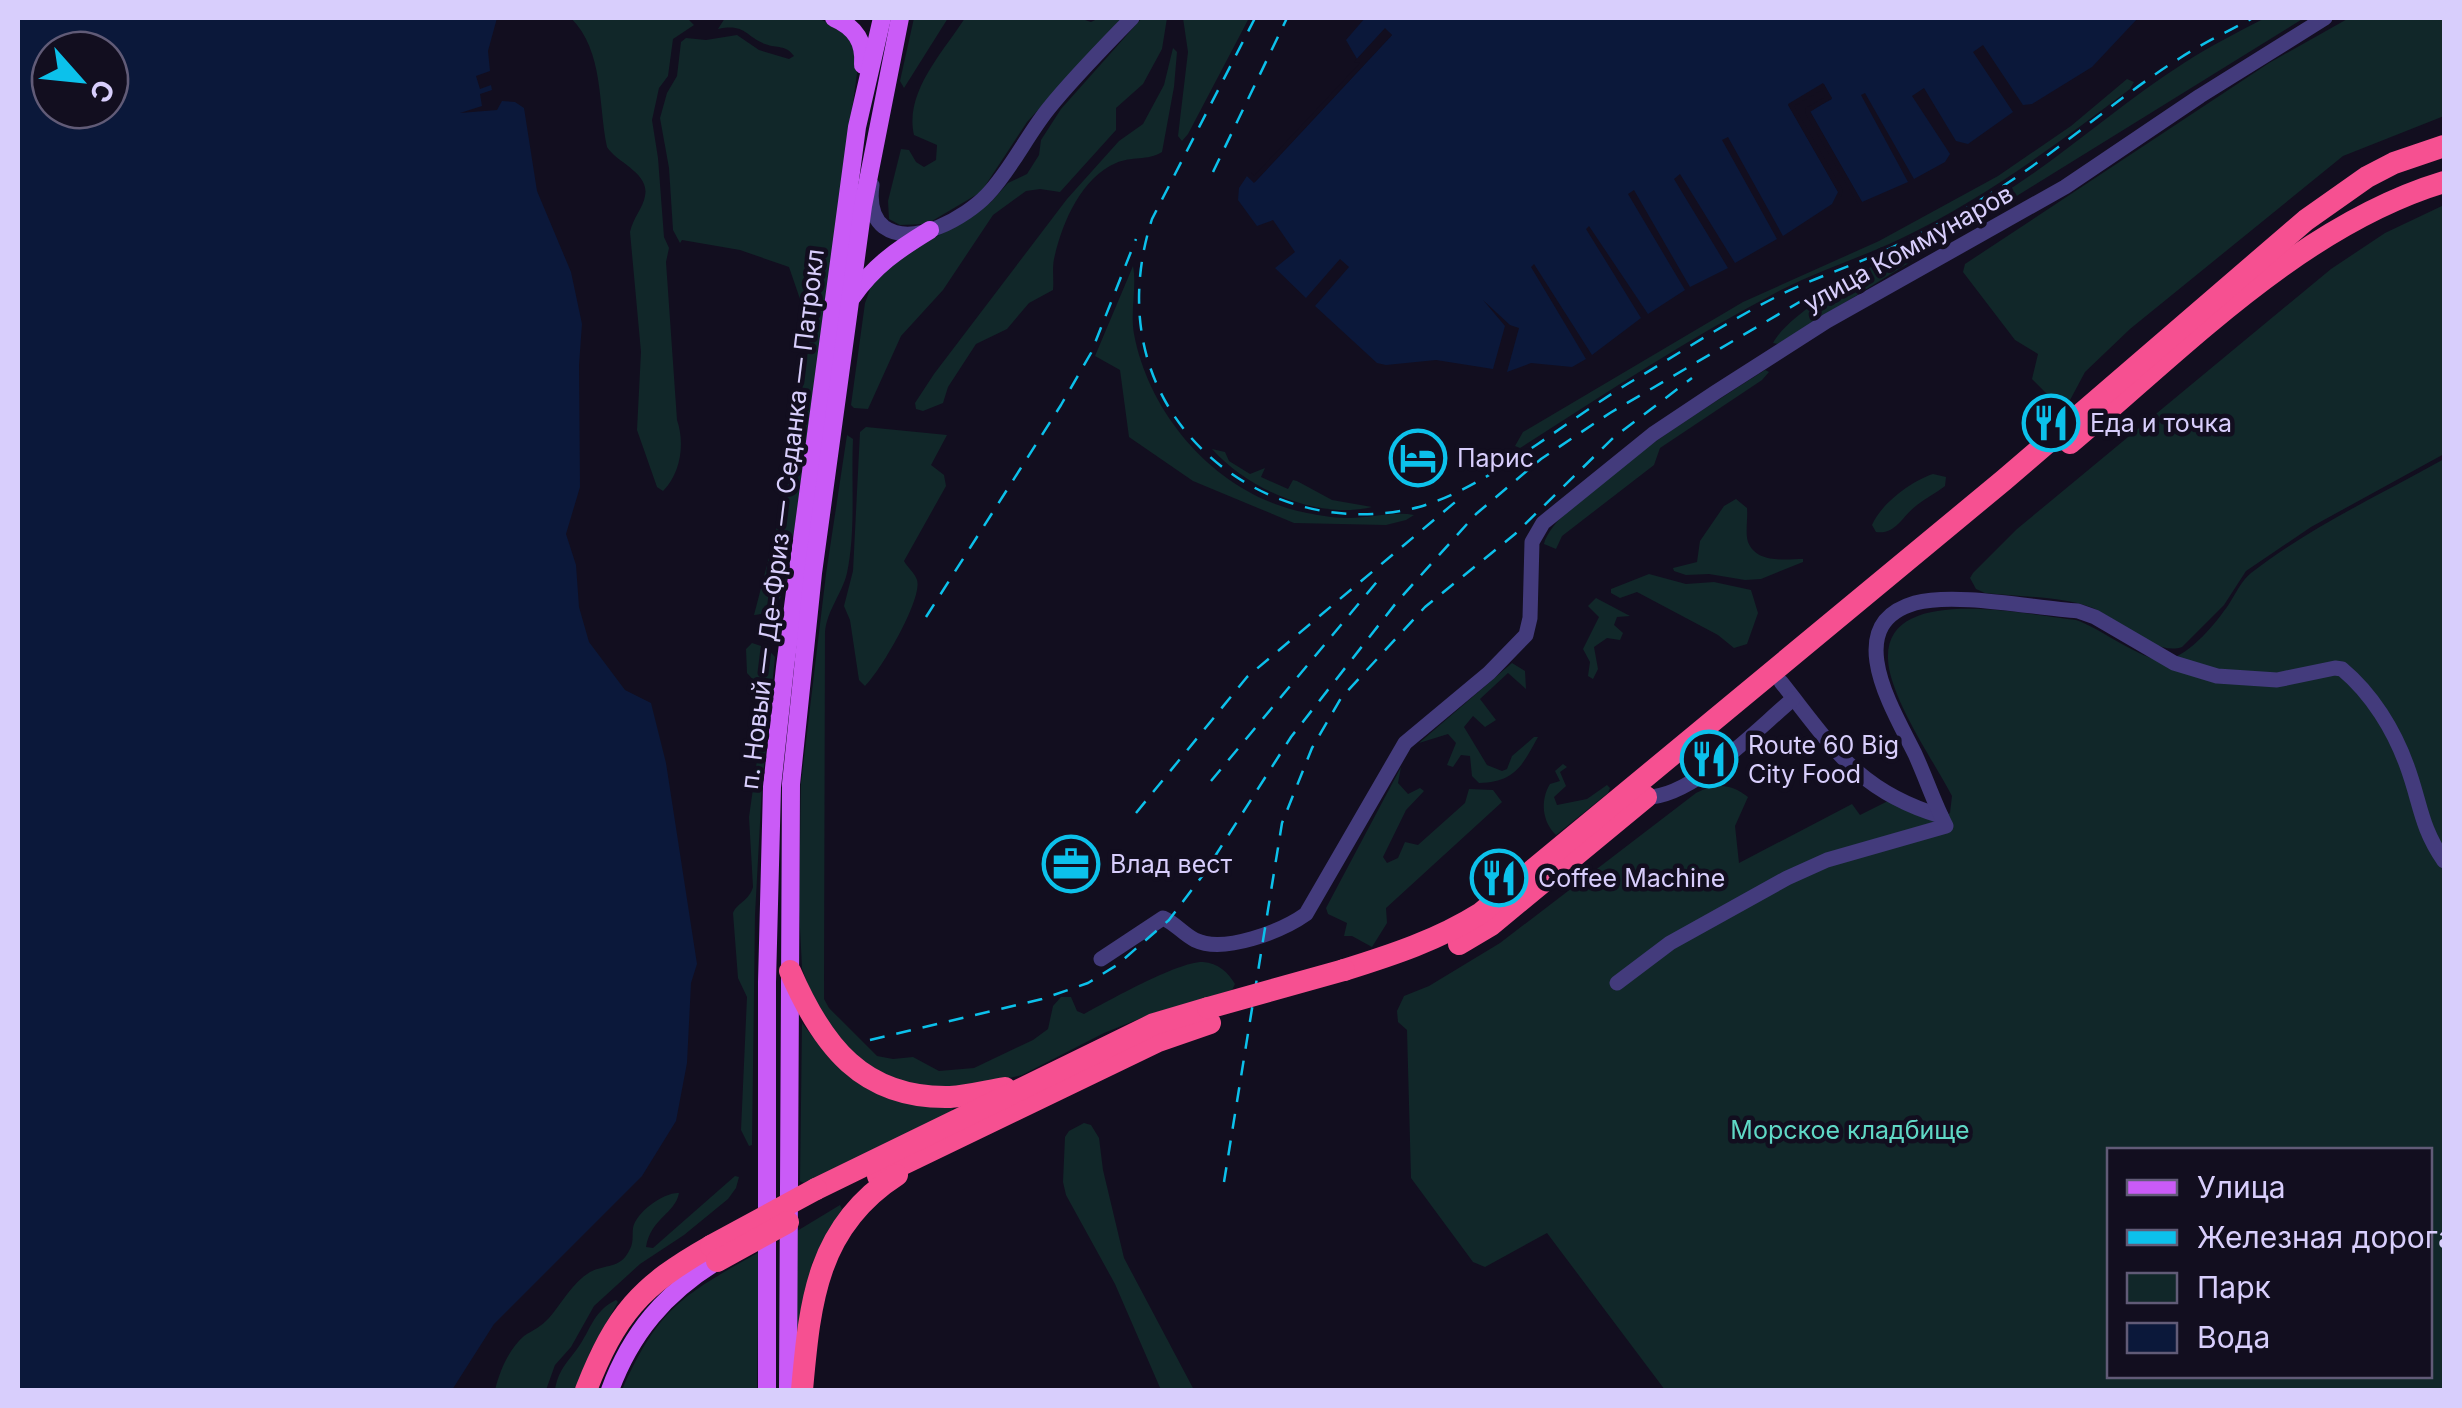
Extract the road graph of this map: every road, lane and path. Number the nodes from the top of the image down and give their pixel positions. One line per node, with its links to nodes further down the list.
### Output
1 (834, 18): 6 (main road)
2 (882, 18): 6 (main road, п. Новый — Де-Фриз — Седанка — Патрокл)
3 (900, 18): 6 (main road, п. Новый — Де-Фриз — Седанка — Патрокл)
4 (1132, 18): 9 (street)
5 (2325, 18): 14 (street, улица Коммунаров)
6 (871, 108): 9 (street); 10 (main road, п. Новый — Де-Фриз — Седанка — Патрокл); 25 (main road, п. Новый — Де-Фриз — Седанка — Патрокл)
7 (2444, 146): 16 (highway)
8 (2444, 182): 11 (highway)
9 (930, 230): 10 (main road)
10 (849, 302): 15 (main road, п. Новый — Де-Фриз — Седанка — Патрокл)
11 (1787, 690): 12 (street); 16 (highway)
12 (1941, 816): 13 (street); 17 (street)
13 (2444, 861)
14 (1102, 958)
15 (790, 971): 19 (highway); 26 (main road, п. Новый — Де-Фриз — Седанка — Патрокл)
16 (1344, 978): 18 (highway, bridge)
17 (1617, 984)
18 (1209, 1016): 19 (highway); 20 (highway)
19 (1028, 1083): 21 (highway)
20 (946, 1144): 21 (highway); 27 (highway)
21 (818, 1196): 22 (highway, bridge)
22 (714, 1254): 23 (highway); 24 (main road)
23 (586, 1390)
24 (610, 1390)
25 (767, 1390)
26 (788, 1390)
27 (802, 1390)

